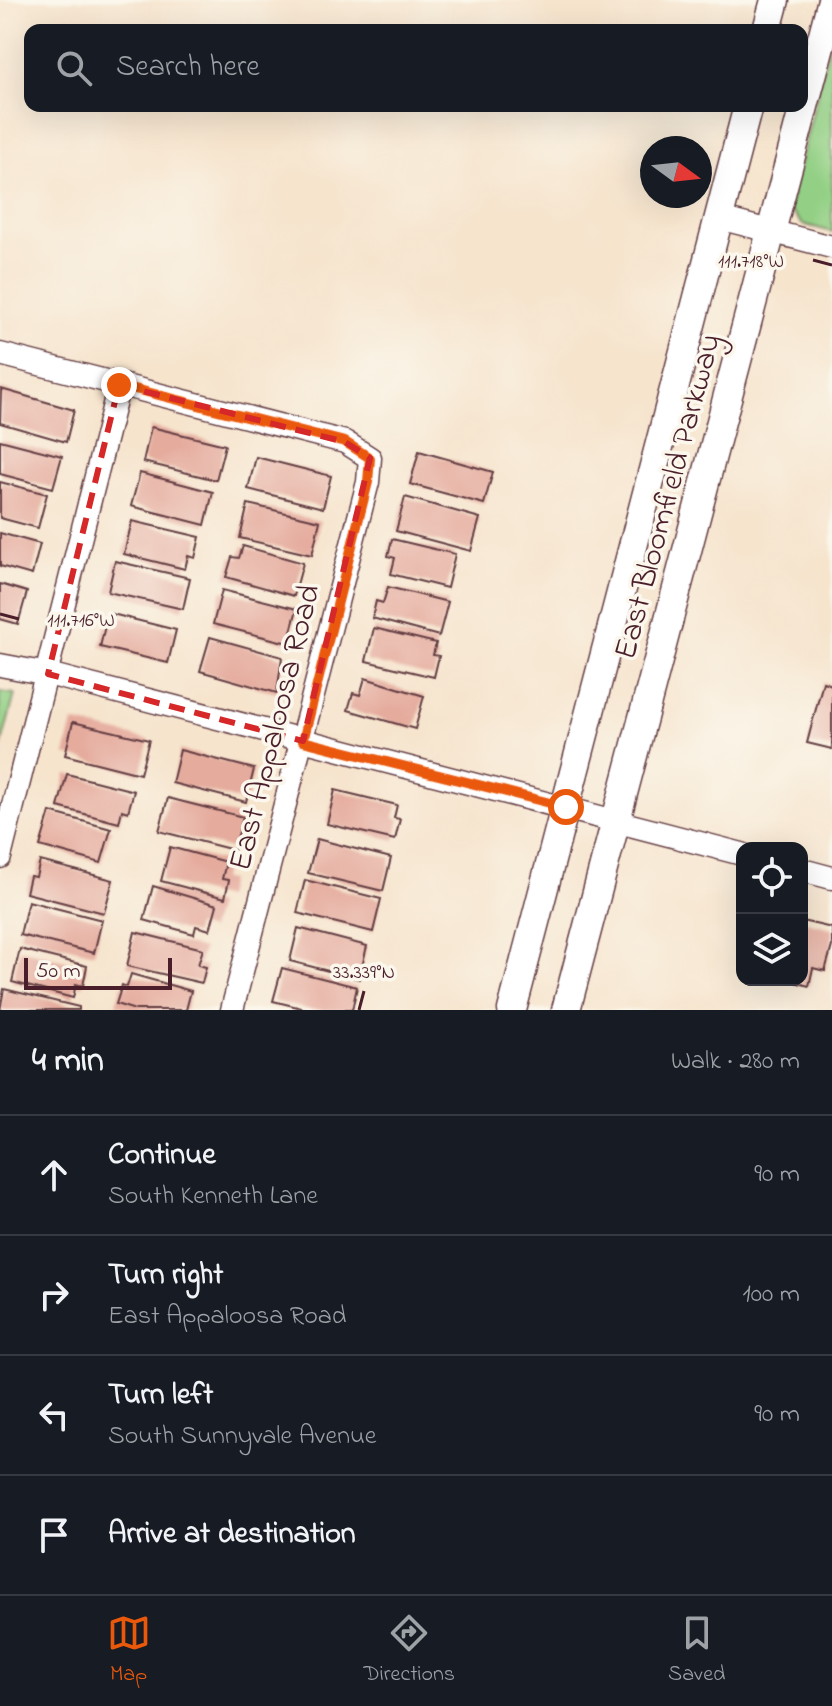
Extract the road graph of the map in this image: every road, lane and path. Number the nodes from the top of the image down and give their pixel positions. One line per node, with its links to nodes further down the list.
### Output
1 (775, 0): 3 (street)
2 (832, 0): 4 (street, East Bloomfield Parkway)
3 (769, 24)
4 (808, 92)
5 (746, 112): 7 (street, East Bloomfield Parkway)
6 (803, 112): 8 (street, East Bloomfield Parkway)
7 (719, 218): 8 (street); 15 (street, East Bloomfield Parkway)
8 (772, 231): 9 (street); 16 (street, East Bloomfield Parkway)
9 (832, 247)
10 (0, 354): 11 (street)
11 (119, 385): 13 (street); 14 (street, East Appaloosa Road)
12 (0, 665): 13 (street)
13 (48, 674): 14 (street); 18 (street)
14 (303, 741): 15 (street); 21 (street, East Appaloosa Road)
15 (566, 807): 16 (street); 22 (street, East Bloomfield Parkway)
16 (615, 820): 17 (street); 23 (street, East Bloomfield Parkway)
17 (736, 852)
18 (0, 857)
19 (808, 872): 20 (street)
20 (832, 878)
21 (232, 1010)
22 (512, 1010)
23 (566, 1010)

